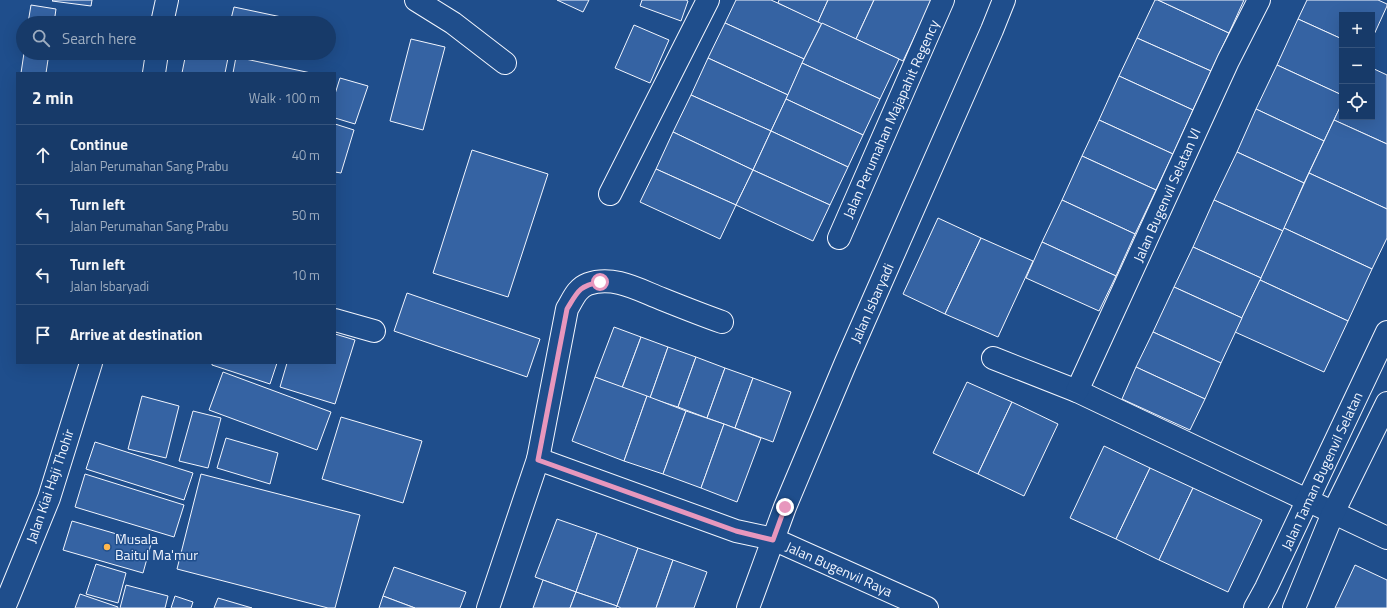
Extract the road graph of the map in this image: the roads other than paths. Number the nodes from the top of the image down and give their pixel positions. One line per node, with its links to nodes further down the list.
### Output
1 (167, 0): 7 (street)
2 (416, 0): 9 (street)
3 (708, 0): 11 (street)
4 (943, 0): 12 (street, Jalan Perumahan Majapahit Regency)
5 (1004, 0): 25 (street, Jalan Isbaryadi)
6 (1259, 0): 19 (street, Jalan Bugenvil Selatan VI)
7 (164, 16)
8 (156, 60): 10 (street)
9 (505, 63)
10 (154, 72)
11 (610, 194)
12 (839, 238)
13 (336, 320): 15 (street)
14 (722, 322): 21 (street)
15 (374, 331)
16 (1387, 332): 22 (street, Jalan Taman Bugenvil Selatan)
17 (993, 358): 19 (street)
18 (91, 364): 26 (street, Jalan Kiai Haji Thohir)
19 (1077, 391): 22 (street)
20 (1387, 403): 23 (street, Jalan Taman Bugenvil Selatan)
21 (538, 460): 25 (street, Jalan Bugenvil Raya); 27 (street)
22 (1308, 500): 23 (street); 30 (street, Jalan Taman Bugenvil Selatan)
23 (1334, 513): 24 (street); 31 (street, Jalan Taman Bugenvil Selatan)
24 (1387, 538)
25 (773, 540): 28 (street, Jalan Isbaryadi); 29 (street, Jalan Bugenvil Raya)
26 (4, 608)
27 (488, 608)
28 (748, 608)
29 (927, 608)
30 (1255, 608)
31 (1294, 608)

